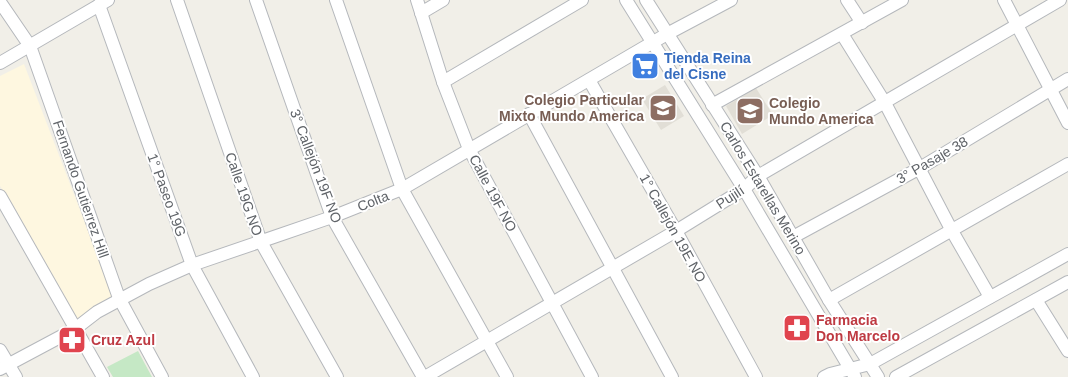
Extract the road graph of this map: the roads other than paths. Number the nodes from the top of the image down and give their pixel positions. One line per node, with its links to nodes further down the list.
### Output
1 (177, 0): 43 (street, Calle 19G NO)
2 (256, 0): 39 (street, 3° Callejón 19F NO)
3 (336, 0): 36 (street)
4 (416, 0): 16 (street, Calle 19F NO)
5 (443, 0): 16 (street)
6 (582, 0): 26 (street)
7 (626, 0): 21 (street, Carlos Estarellas Merino)
8 (646, 0): 19 (street, Carlos Estarellas Merino)
9 (731, 0): 19 (street, Colta)
10 (847, 0): 17 (street)
11 (902, 0): 17 (street)
12 (1004, 0): 18 (street)
13 (1060, 0): 18 (street, Pujilí)
14 (0, 2): 22 (street, Fernando Gutierrez Hill)
15 (103, 2): 22 (street); 45 (street, 1° Paseo 19G)
16 (421, 13): 26 (street, Calle 19F NO)
17 (862, 23): 20 (street)
18 (1017, 24): 27 (street); 28 (street, Pujilí)
19 (667, 34): 21 (street, Colta); 29 (street, Carlos Estarellas Merino)
20 (842, 34): 28 (street); 29 (street)
21 (653, 42): 25 (street, Colta); 37 (street, Carlos Estarellas Merino)
22 (30, 46): 23 (street); 49 (street, Fernando Gutierrez Hill)
23 (0, 63)
24 (1068, 79): 27 (street, 3° Pasaje 38)
25 (589, 80): 30 (street, Colta); 40 (street, 1° Callejón 19E NO)
26 (443, 82): 32 (street, Calle 19F NO)
27 (1050, 89): 31 (street); 34 (street, 3° Pasaje 38)
28 (885, 103): 34 (street); 35 (street, Pujilí)
29 (712, 104): 35 (street, Carlos Estarellas Merino)
30 (529, 114): 32 (street, Colta); 46 (street)
31 (1068, 123)
32 (469, 149): 36 (street, Colta); 52 (street, Calle 19F NO)
33 (1068, 164): 41 (street)
34 (920, 168): 41 (street); 42 (street, 3° Pasaje 38)
35 (758, 176): 37 (street, Pujilí); 42 (street, Carlos Estarellas Merino)
36 (402, 189): 39 (street, Colta); 54 (street)
37 (744, 189): 40 (street, Pujilí); 59 (street, Carlos Estarellas Merino)
38 (0, 196): 53 (street)
39 (332, 217): 43 (street, Colta); 65 (street, 3° Callejón 19F NO)
40 (676, 231): 46 (street, Pujilí); 69 (street, 1° Callejón 19E NO)
41 (952, 231): 48 (street); 50 (street)
42 (793, 237): 50 (street, Carlos Estarellas Merino)
43 (261, 242): 45 (street, Colta); 64 (street, Calle 19G NO)
44 (1068, 254): 48 (street)
45 (192, 265): 49 (street, Colta); 63 (street, 1° Paseo 19G)
46 (612, 268): 52 (street, Pujilí); 68 (street)
47 (1068, 282): 51 (street)
48 (990, 297): 57 (street)
49 (120, 298): 53 (street, Colta); 62 (street, Fernando Gutierrez Hill)
50 (829, 300): 57 (street, Carlos Estarellas Merino)
51 (1036, 300): 56 (street); 72 (street)
52 (551, 304): 54 (street, Pujilí); 67 (street, Calle 19F NO)
53 (75, 328): 58 (street, Colta); 61 (street)
54 (487, 341): 65 (street, Pujilí); 66 (street)
55 (0, 350): 58 (street)
56 (1068, 351)
57 (870, 364): 59 (street); 71 (street, Carlos Estarellas Merino)
58 (4, 367): 60 (street)
59 (852, 373): 70 (street)
60 (16, 377)
61 (103, 377)
62 (162, 377)
63 (253, 377)
64 (337, 377)
65 (424, 377)
66 (507, 377)
67 (592, 377)
68 (672, 377)
69 (756, 377)
70 (824, 377)
71 (878, 377)
72 (896, 377)

